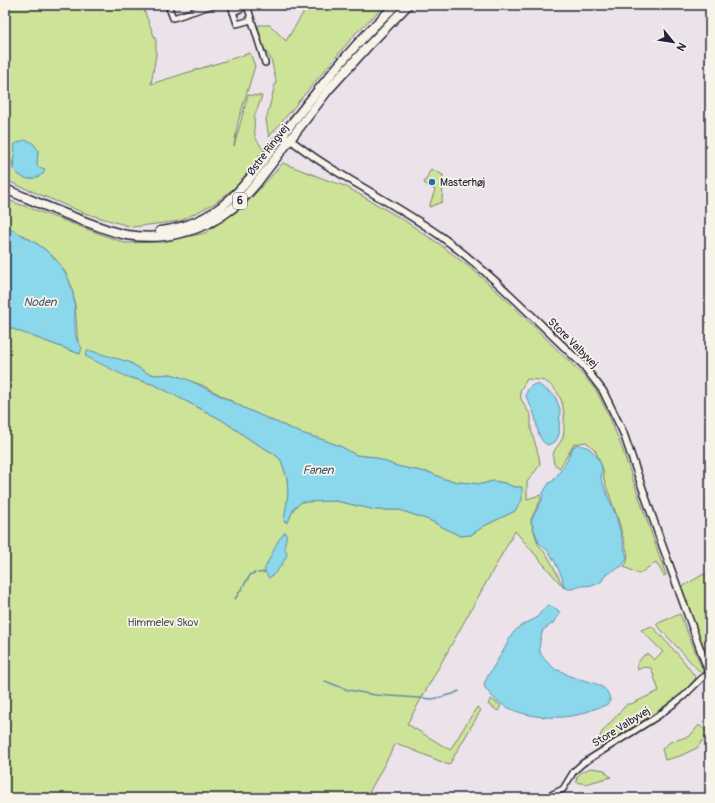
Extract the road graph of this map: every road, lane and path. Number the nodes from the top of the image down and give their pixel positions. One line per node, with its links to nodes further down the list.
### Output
1 (168, 5): 2 (street)
2 (213, 5)
3 (230, 5): 8 (street)
4 (247, 5): 9 (street)
5 (396, 5): 11 (main road, Østre Ringvej / 6)
6 (408, 5): 11 (main road, Østre Ringvej / 6)
7 (241, 9): 8 (street)
8 (233, 12): 9 (street)
9 (251, 20): 10 (street)
10 (265, 63)
11 (286, 137): 12 (main road, Østre Ringvej / 6); 13 (street, Store Valbyvej)
12 (5, 189)
13 (710, 675): 14 (street, Store Valbyvej)
14 (544, 798)

